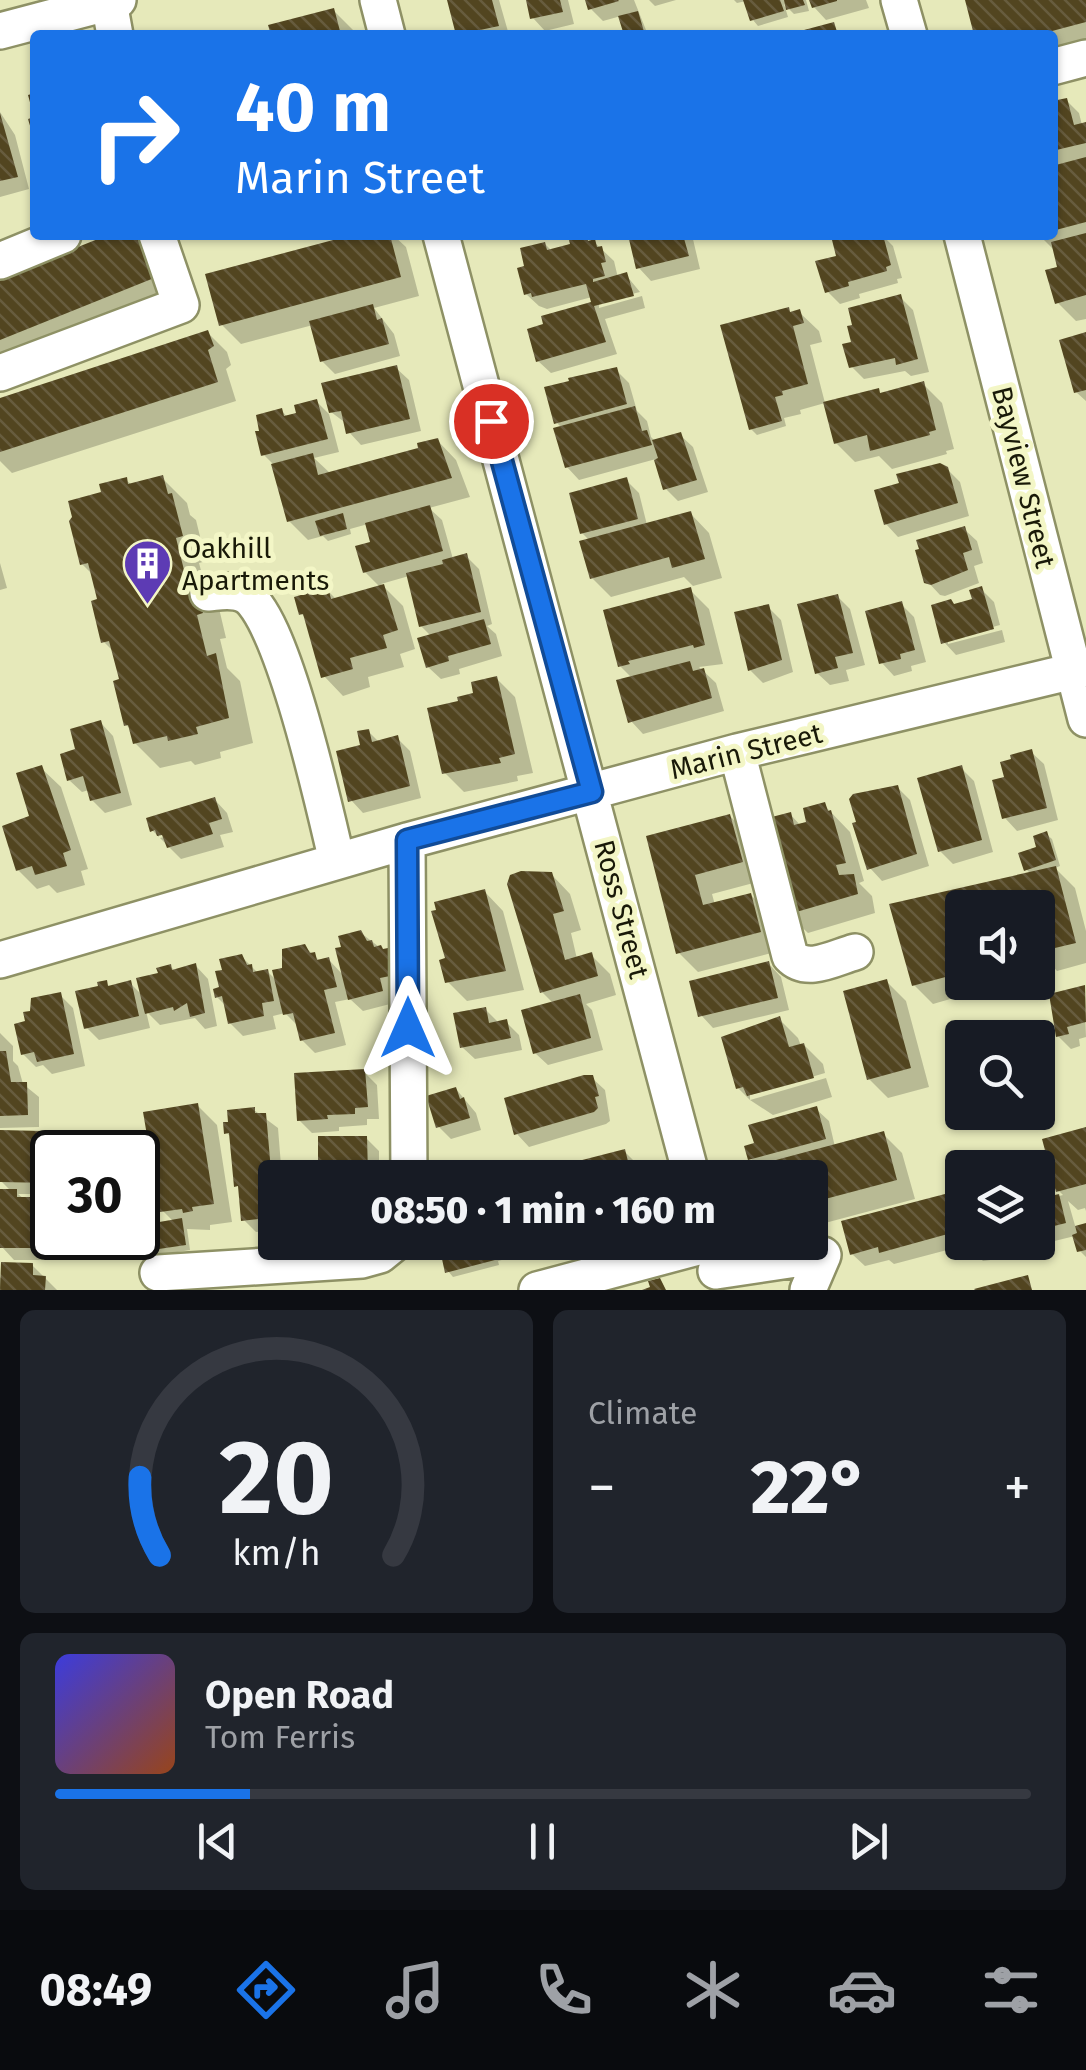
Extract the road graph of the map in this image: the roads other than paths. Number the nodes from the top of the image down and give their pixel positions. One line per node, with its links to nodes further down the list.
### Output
1 (378, 0): 4 (street)
2 (899, 0): 5 (street)
3 (114, 12): 6 (street)
4 (386, 30)
5 (908, 30)
6 (0, 31)
7 (1086, 58): 8 (street)
8 (1058, 65)
9 (51, 240): 13 (street)
10 (159, 240): 14 (street)
11 (442, 240): 19 (street, Ross Street)
12 (963, 240): 16 (street, Bayview Street)
13 (0, 262)
14 (0, 373)
15 (208, 593): 21 (street)
16 (1080, 670): 17 (street, Bayview Street); 18 (street, Marin Street)
17 (1086, 719)
18 (737, 752): 19 (street, Marin Street); 22 (street)
19 (592, 792): 20 (street, Marin Street); 25 (street, Ross Street)
20 (407, 840): 21 (street, Marin Street); 24 (street)
21 (337, 861): 23 (street, Marin Street)
22 (855, 952)
23 (0, 960)
24 (409, 1160)
25 (687, 1160)
26 (362, 1260): 28 (street)
27 (714, 1262): 29 (street); 30 (street)
28 (158, 1273)
29 (536, 1290)
30 (808, 1290)

